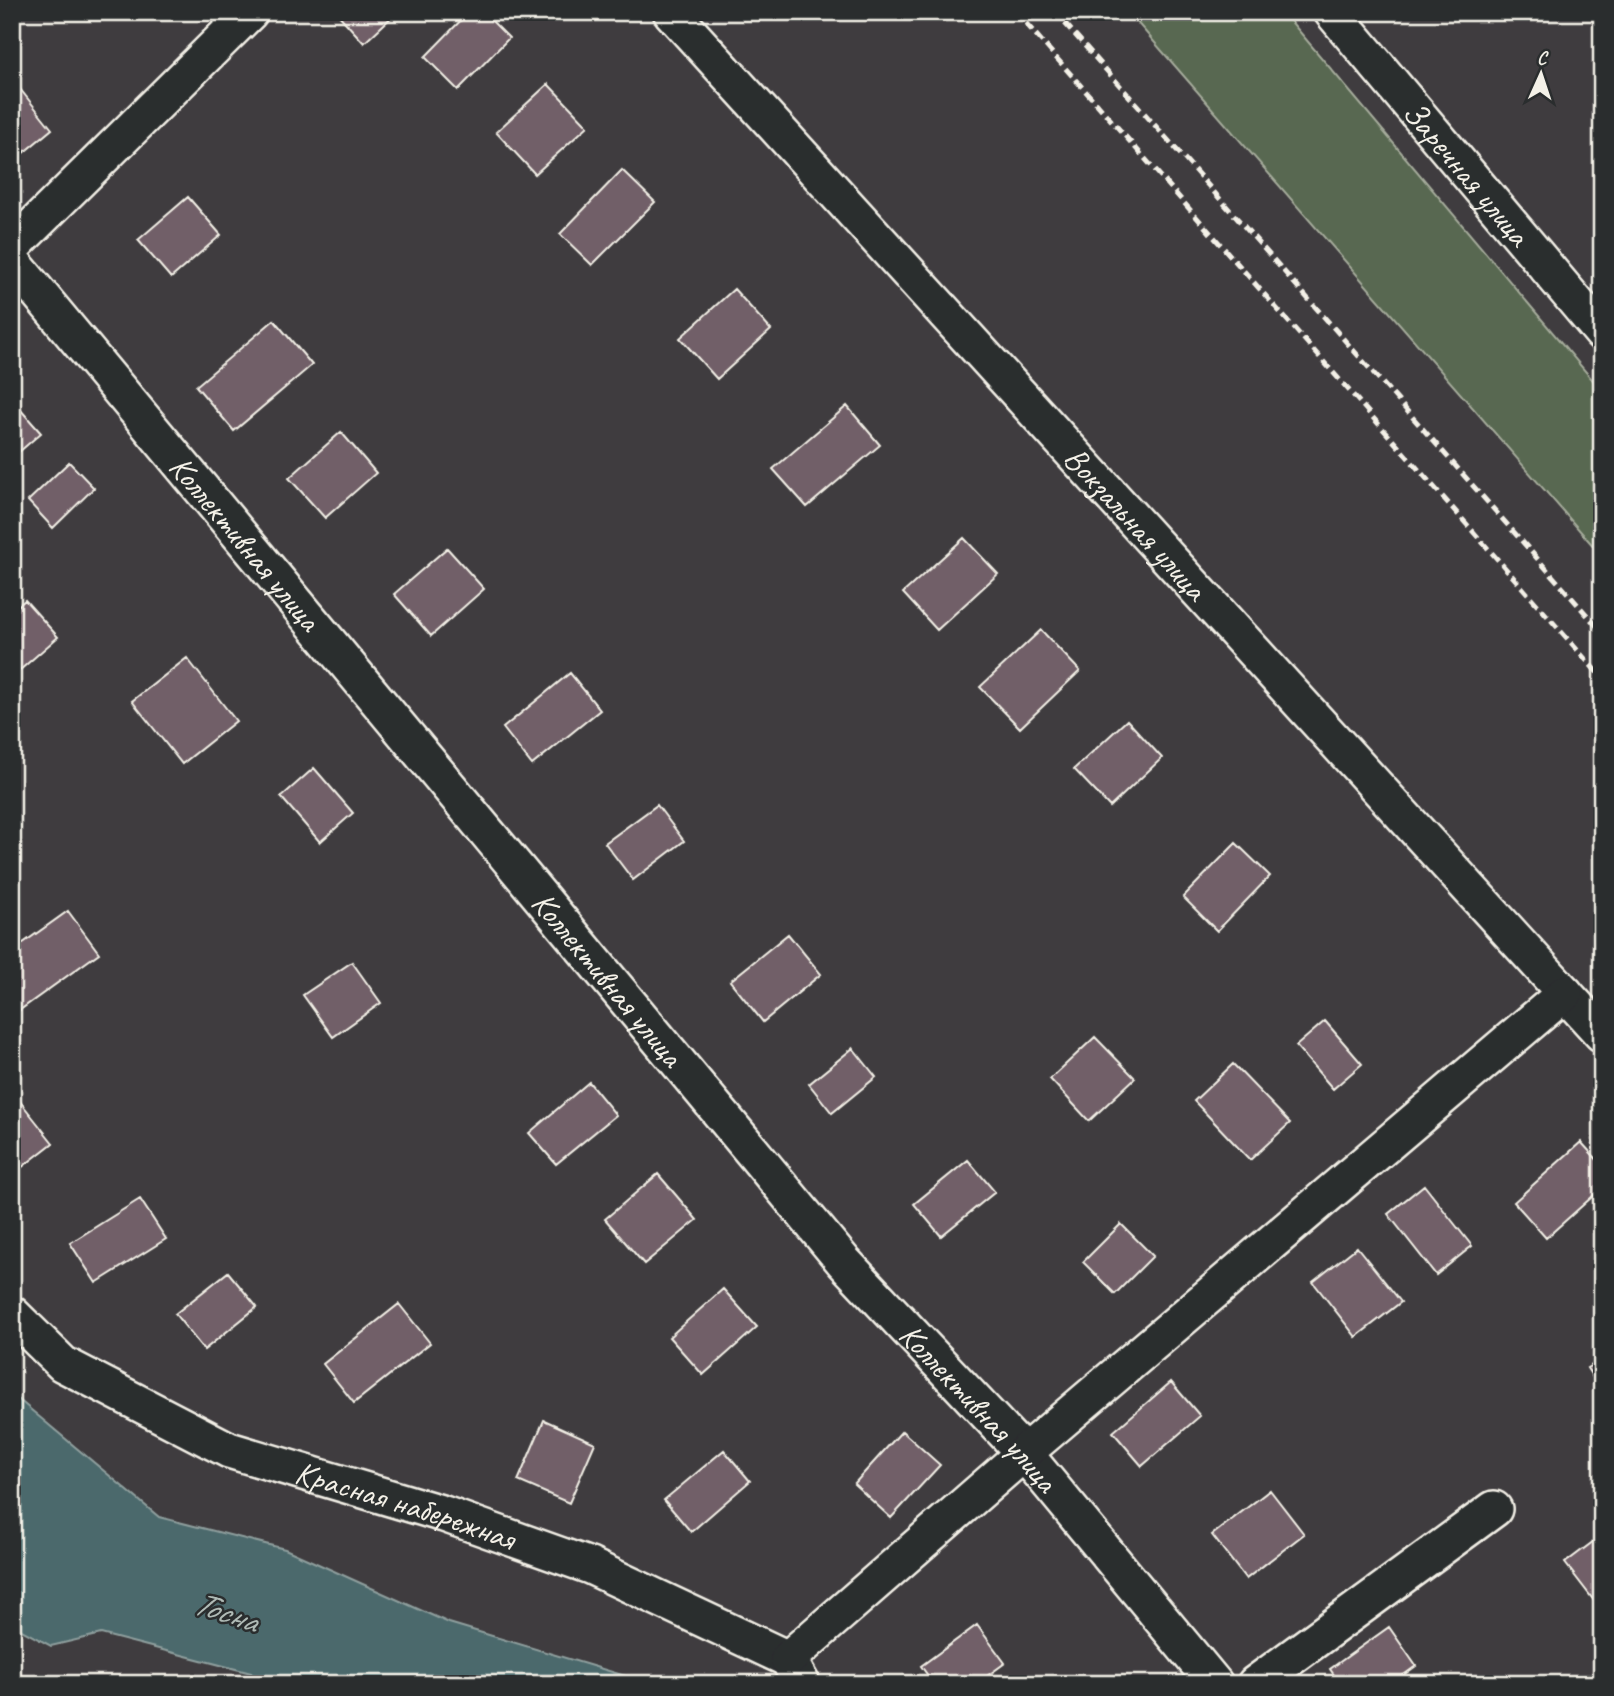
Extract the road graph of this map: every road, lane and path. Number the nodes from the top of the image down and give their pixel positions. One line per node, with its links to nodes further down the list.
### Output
1 (250, 12): 4 (street)
2 (671, 12): 7 (street, Вокзальная улица)
3 (1332, 12): 6 (street, Заречная улица)
4 (12, 247)
5 (12, 261): 10 (street, Коллективная улица)
6 (1602, 333)
7 (1565, 993): 8 (street, Вокзальная улица); 10 (street)
8 (1602, 1034)
9 (12, 1314): 12 (street, Красная набережная)
10 (1024, 1453): 12 (street); 13 (street, Коллективная улица)
11 (1494, 1509): 14 (street)
12 (795, 1671)
13 (1215, 1684)
14 (1255, 1684)

